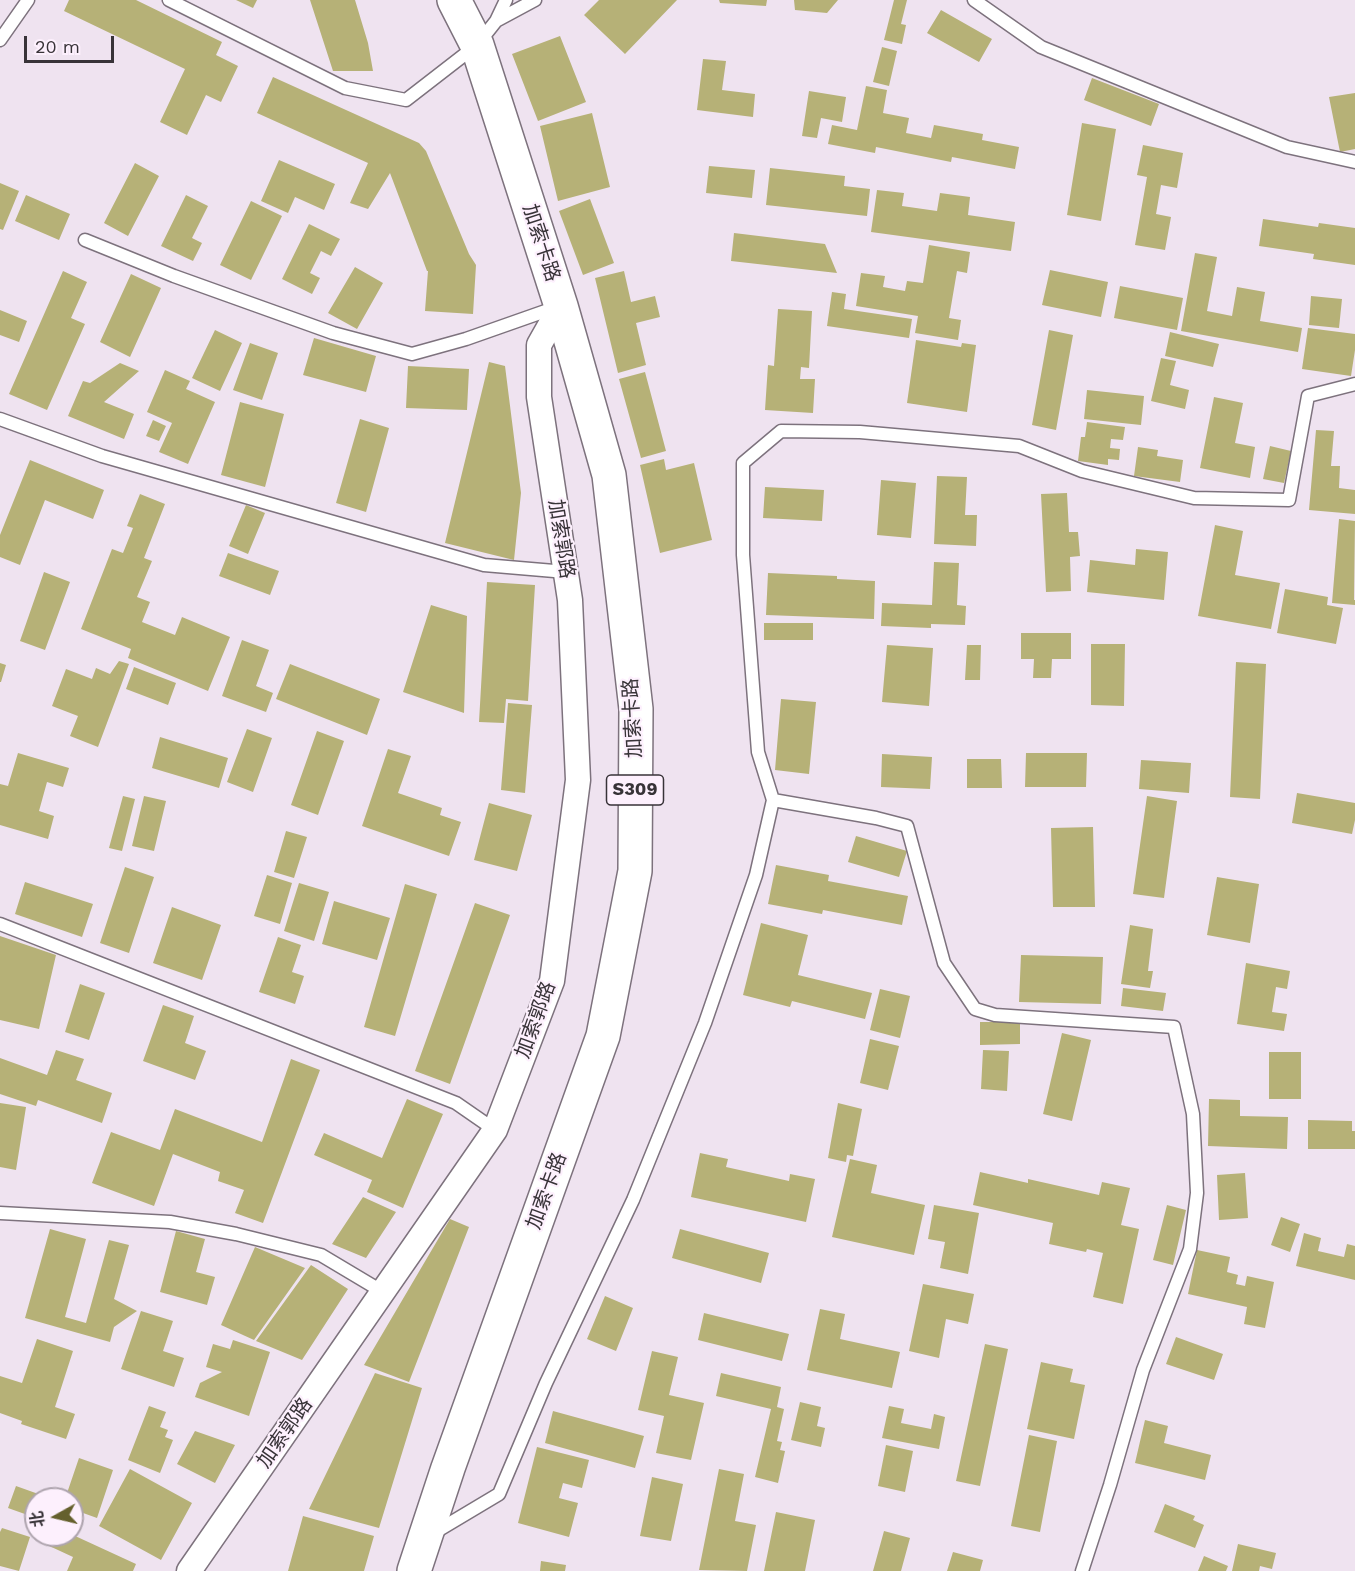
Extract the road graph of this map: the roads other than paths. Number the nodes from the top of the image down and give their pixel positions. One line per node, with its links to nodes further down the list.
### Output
1 (28, 0): 8 (lane)
2 (169, 0): 7 (lane)
3 (454, 0): 7 (main road, 加索卡路 / S309)
4 (506, 0): 7 (lane)
5 (535, 0): 7 (lane)
6 (974, 0): 9 (lane)
7 (487, 33): 11 (main road, 加索卡路 / S309)
8 (0, 40)
9 (1355, 162)
10 (85, 240): 11 (lane)
11 (561, 306): 14 (street, 加索郭路); 20 (main road, 加索卡路 / S309)
12 (1355, 384): 15 (lane)
13 (0, 419): 14 (lane)
14 (566, 572): 17 (street, 加索郭路)
15 (772, 800): 20 (lane); 23 (lane)
16 (0, 924): 17 (lane)
17 (495, 1130): 19 (street, 加索郭路)
18 (0, 1214): 19 (lane)
19 (382, 1292): 21 (street, 加索郭路)
20 (423, 1540): 22 (main road, 加索卡路 / S309)
21 (189, 1571)
22 (414, 1571)
23 (1082, 1571)

